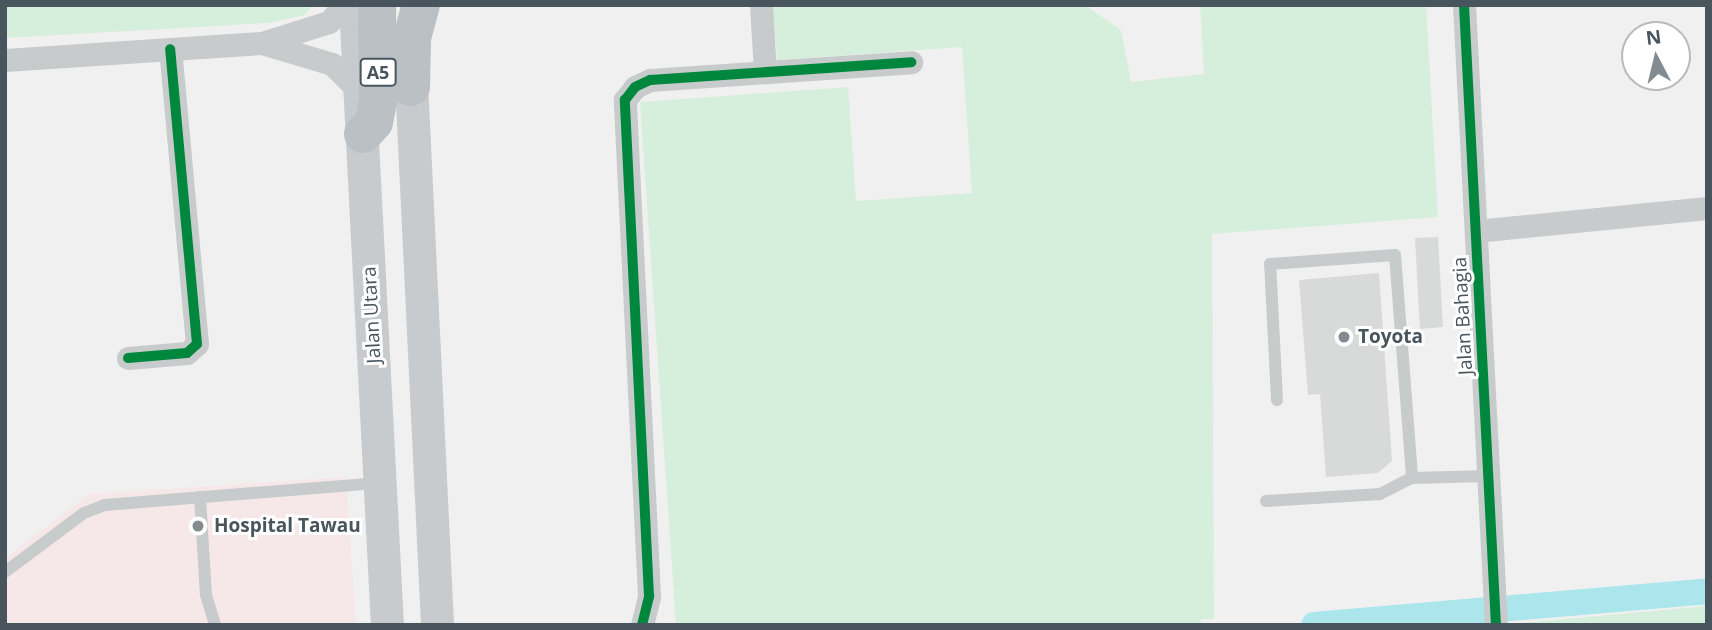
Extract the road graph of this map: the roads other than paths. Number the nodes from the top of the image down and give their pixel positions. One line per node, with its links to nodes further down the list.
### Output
1 (344, 5): 8 (street)
2 (355, 5): 14 (main road, Jalan Utara)
3 (377, 5): 15 (highway, A5)
4 (408, 5): 13 (main road)
5 (421, 5): 13 (highway)
6 (761, 5): 12 (street)
7 (1464, 5): 17 (street, Jalan Bahagia)
8 (262, 43): 9 (street); 14 (street)
9 (170, 49): 10 (street); 18 (street)
10 (5, 60)
11 (911, 62): 12 (street)
12 (765, 72): 29 (street)
13 (411, 87): 28 (main road)
14 (361, 93): 15 (main road, Jalan Utara)
15 (363, 134): 22 (main road, Jalan Utara)
16 (1707, 208): 17 (street)
17 (1476, 231): 20 (street, Jalan Bahagia)
18 (128, 358)
19 (1277, 400): 21 (lane)
20 (1488, 476): 21 (lane); 30 (street, Jalan Bahagia)
21 (1412, 478): 24 (lane)
22 (381, 483): 23 (lane); 27 (main road, Jalan Utara)
23 (200, 497): 25 (lane); 26 (lane)
24 (1266, 501)
25 (5, 572)
26 (215, 625)
27 (387, 625)
28 (437, 625)
29 (642, 625)
30 (1496, 625)

